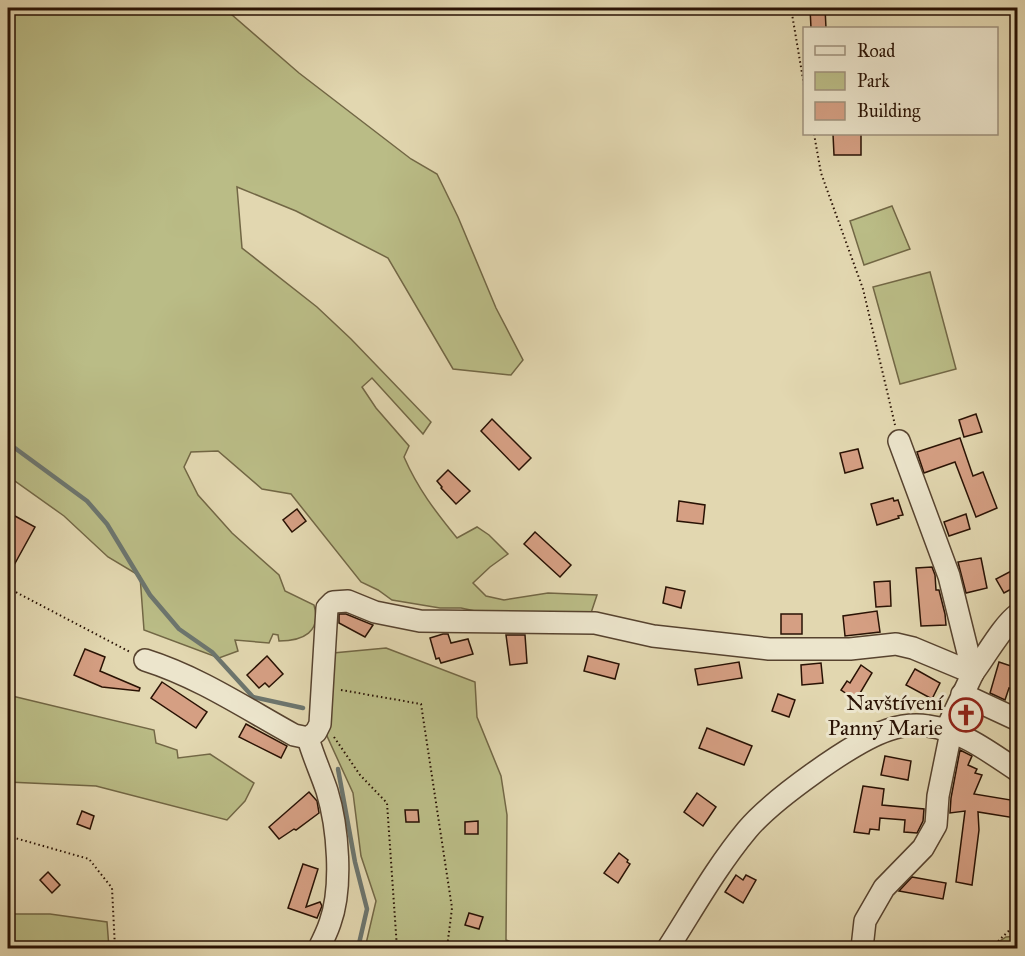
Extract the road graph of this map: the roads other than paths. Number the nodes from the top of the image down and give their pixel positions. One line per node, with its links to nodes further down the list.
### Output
1 (899, 441): 4 (street)
2 (1017, 614): 4 (street)
3 (145, 660): 8 (street)
4 (973, 673): 5 (street); 8 (street)
5 (962, 694): 6 (street); 7 (street)
6 (1017, 720)
7 (948, 731): 9 (street); 11 (street); 12 (street)
8 (308, 738): 10 (street)
9 (1017, 771)
10 (319, 948)
11 (668, 948)
12 (862, 948)

